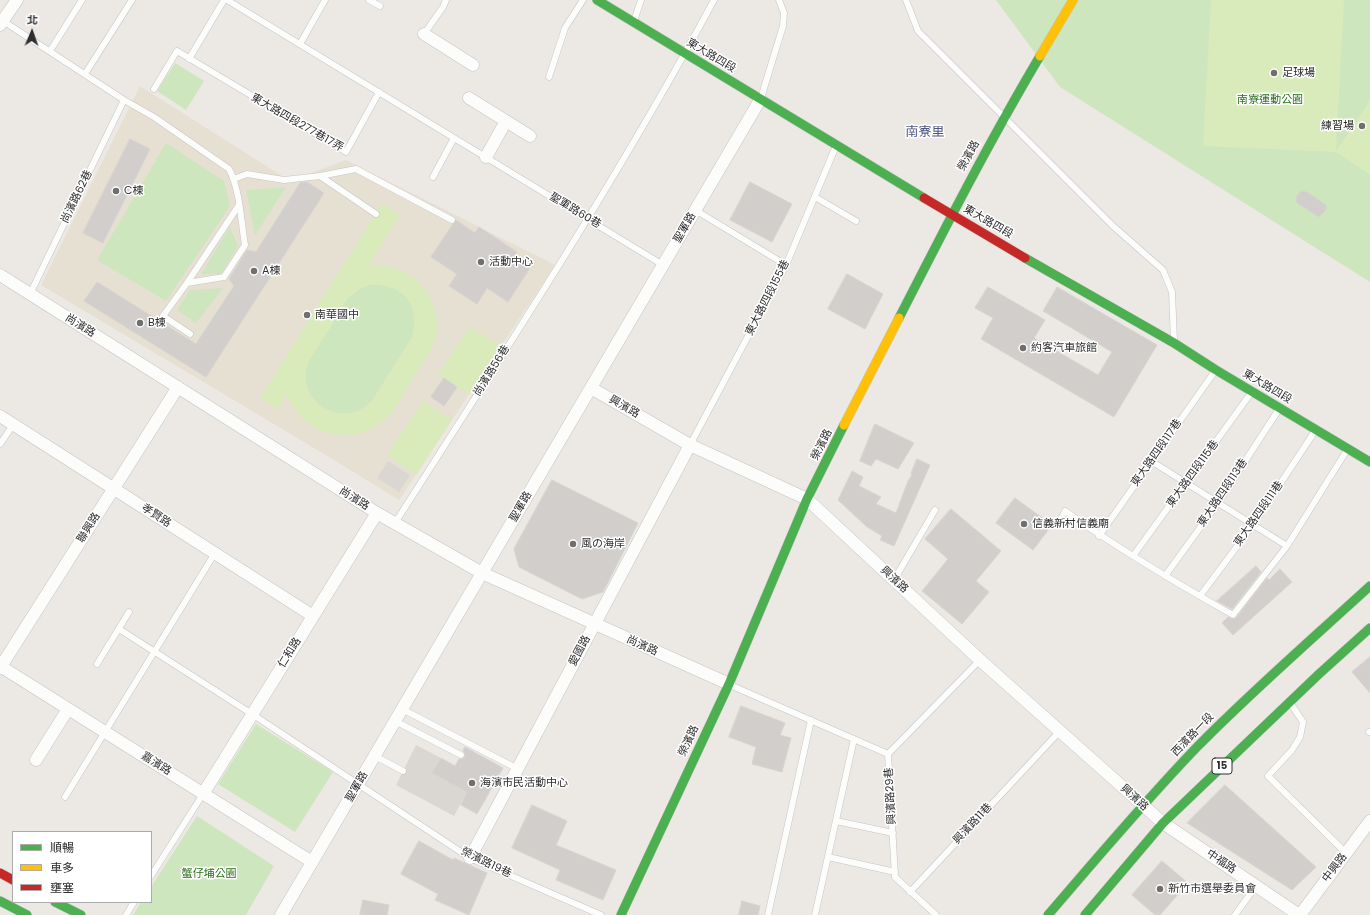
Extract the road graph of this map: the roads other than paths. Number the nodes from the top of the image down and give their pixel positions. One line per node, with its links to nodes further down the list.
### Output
1 (17, 0): 16 (street)
2 (82, 0): 20 (lane)
3 (132, 0): 24 (lane)
4 (225, 0): 19 (lane, 聖軍路60巷); 22 (lane)
5 (326, 0): 19 (lane)
6 (369, 0): 15 (lane)
7 (446, 0): 18 (lane)
8 (583, 0): 25 (lane)
9 (597, 0): 17 (main road, 東大路四段)
10 (641, 0): 17 (lane)
11 (714, 0): 21 (lane, 尚濱路56巷)
12 (779, 0): 30 (lane)
13 (906, 0): 31 (lane)
14 (1073, 0): 31 (main road, 榮濱路)
15 (380, 6)
16 (1, 23): 20 (lane)
17 (633, 23): 21 (main road, 東大路四段)
18 (424, 34): 23 (street)
19 (300, 44): 27 (lane, 聖軍路60巷)
20 (50, 51): 24 (lane)
21 (685, 54): 30 (main road, 東大路四段); 45 (lane, 尚濱路56巷)
22 (189, 59): 26 (lane); 27 (lane, 東大路四段277巷17弄)
23 (473, 65)
24 (85, 74): 29 (lane)
25 (549, 77)
26 (154, 89)
27 (379, 92): 34 (lane, 聖軍路60巷)
28 (469, 98): 32 (street)
29 (124, 100): 39 (lane); 52 (lane, 尚濱路62巷)
30 (760, 100): 35 (main road, 東大路四段); 42 (street, 聖軍路)
31 (1004, 117): 44 (main road, 榮濱路); 54 (lane)
32 (506, 121): 33 (street); 36 (street)
33 (530, 136)
34 (454, 138): 36 (lane, 聖軍路60巷); 38 (lane)
35 (836, 146): 40 (lane, 東大路四段155巷); 44 (main road, 東大路四段)
36 (486, 157): 45 (lane, 聖軍路60巷)
37 (320, 176): 39 (lane); 43 (lane); 46 (lane)
38 (433, 177)
39 (234, 180): 41 (lane)
40 (815, 197): 47 (lane); 49 (lane, 東大路四段155巷)
41 (238, 205): 51 (lane); 51 (lane)
42 (696, 210): 48 (street, 聖軍路); 49 (lane)
43 (376, 214)
44 (951, 215): 54 (main road, 東大路四段); 70 (main road, 榮濱路)
45 (588, 219): 48 (lane, 聖軍路60巷); 74 (lane, 尚濱路56巷)
46 (452, 220)
47 (856, 221)
48 (663, 265): 57 (street, 聖軍路)
49 (786, 265): 64 (lane, 東大路四段155巷)
50 (0, 275): 52 (street, 尚濱路)
51 (187, 283): 53 (lane)
52 (30, 294): 56 (street, 尚濱路)
53 (190, 334)
54 (1174, 343): 55 (main road, 東大路四段)
55 (1216, 370): 58 (main road, 東大路四段); 66 (lane, 東大路四段117巷)
56 (178, 387): 69 (street, 聯興路); 73 (street, 尚濱路)
57 (591, 388): 64 (street, 興濱路); 81 (street, 聖軍路)
58 (1252, 392): 59 (main road, 東大路四段); 68 (lane, 東大路四段115巷)
59 (1280, 408): 62 (main road, 東大路四段); 71 (lane, 東大路四段113巷)
60 (0, 416): 61 (street, 孝賢路)
61 (13, 425): 63 (lane); 69 (street, 孝賢路)
62 (1316, 430): 65 (main road, 東大路四段); 76 (lane, 東大路四段111巷)
63 (0, 444)
64 (690, 445): 70 (street, 興濱路); 88 (street, 愛國路)
65 (1348, 449): 67 (main road, 東大路四段); 78 (lane)
66 (1151, 461): 68 (lane); 77 (lane, 東大路四段117巷)
67 (1370, 462)
68 (1186, 483): 71 (lane); 80 (lane, 東大路四段115巷)
69 (113, 489): 79 (street, 孝賢路); 94 (street, 聯興路)
70 (807, 499): 83 (street, 興濱路); 95 (main road, 榮濱路)
71 (1218, 503): 76 (lane); 82 (lane, 東大路四段113巷)
72 (935, 510): 83 (lane)
73 (376, 513): 74 (street, 尚濱路); 87 (street, 仁和路)
74 (395, 524): 81 (street, 尚濱路)
75 (1058, 525): 77 (lane)
76 (1253, 525): 78 (lane); 85 (lane, 東大路四段111巷)
77 (1100, 536): 80 (lane)
78 (1286, 546): 85 (lane)
79 (215, 553): 87 (street, 孝賢路); 91 (lane)
80 (1133, 556): 82 (lane)
81 (482, 573): 88 (street, 尚濱路); 98 (street, 聖軍路)
82 (1165, 576): 85 (lane)
83 (894, 580): 92 (street, 興濱路)
84 (1370, 586): 114 (main road, 西濱路一段)
85 (1200, 596)
86 (129, 612): 90 (lane)
87 (313, 616): 99 (street, 仁和路)
88 (594, 625): 95 (street, 尚濱路); 109 (street, 愛國路)
89 (1370, 628): 96 (main road, 15)
90 (118, 629): 91 (lane, 榮濱路19巷); 93 (lane)
91 (154, 651): 99 (lane, 榮濱路19巷); 102 (lane)
92 (980, 660): 103 (street, 興濱路); 105 (lane, 興濱路29巷)
93 (97, 664)
94 (0, 667): 97 (street, 嘉濱路)
95 (729, 684): 100 (lane); 137 (main road, 榮濱路)
96 (1289, 702): 116 (main road, 15); 119 (lane)
97 (68, 708): 102 (street, 嘉濱路); 108 (street)
98 (402, 709): 101 (street, 聖軍路); 109 (lane)
99 (252, 714): 111 (lane, 榮濱路19巷); 112 (street, 仁和路)
100 (811, 720): 104 (lane); 138 (lane)
101 (396, 721): 106 (lane); 107 (street, 聖軍路)
102 (104, 731): 112 (street, 嘉濱路); 113 (lane)
103 (1060, 731): 114 (street, 興濱路); 128 (lane, 興濱路11巷)
104 (854, 739): 105 (lane); 115 (lane)
105 (888, 754): 118 (lane, 興濱路29巷)
106 (461, 755)
107 (374, 756): 110 (lane); 111 (street, 聖軍路)
108 (36, 760)
109 (518, 768): 121 (street, 愛國路)
110 (403, 771)
111 (358, 785): 121 (lane, 榮濱路19巷); 122 (street, 聖軍路)
112 (203, 794): 122 (street, 嘉濱路); 125 (lane)
113 (65, 797)
114 (1142, 805): 116 (street, 興濱路); 141 (main road, 西濱路一段)
115 (836, 821): 118 (lane); 120 (lane)
116 (1163, 823): 127 (street, 中福路); 142 (main road, 15)
117 (1369, 825): 119 (street, 中興路)
118 (893, 833): 123 (lane, 興濱路29巷)
119 (1346, 853): 144 (street, 中興路)
120 (828, 857): 123 (lane); 139 (lane)
121 (470, 858): 136 (lane, 榮濱路19巷)
122 (312, 862): 135 (street, 聖軍路)
123 (895, 872): 128 (lane)
124 (0, 873): 126 (main road)
125 (152, 874)
126 (12, 879)
127 (1256, 886): 143 (lane); 144 (street, 中福路)
128 (910, 892): 140 (lane)
129 (0, 902): 132 (main road)
130 (57, 903): 133 (main road)
131 (133, 903): 134 (lane)
132 (27, 915)
133 (81, 915)
134 (126, 915)
135 (282, 915)
136 (601, 915)
137 (621, 915)
138 (768, 915)
139 (815, 915)
140 (936, 915)
141 (1048, 915)
142 (1085, 915)
143 (1235, 915)
144 (1299, 915)

